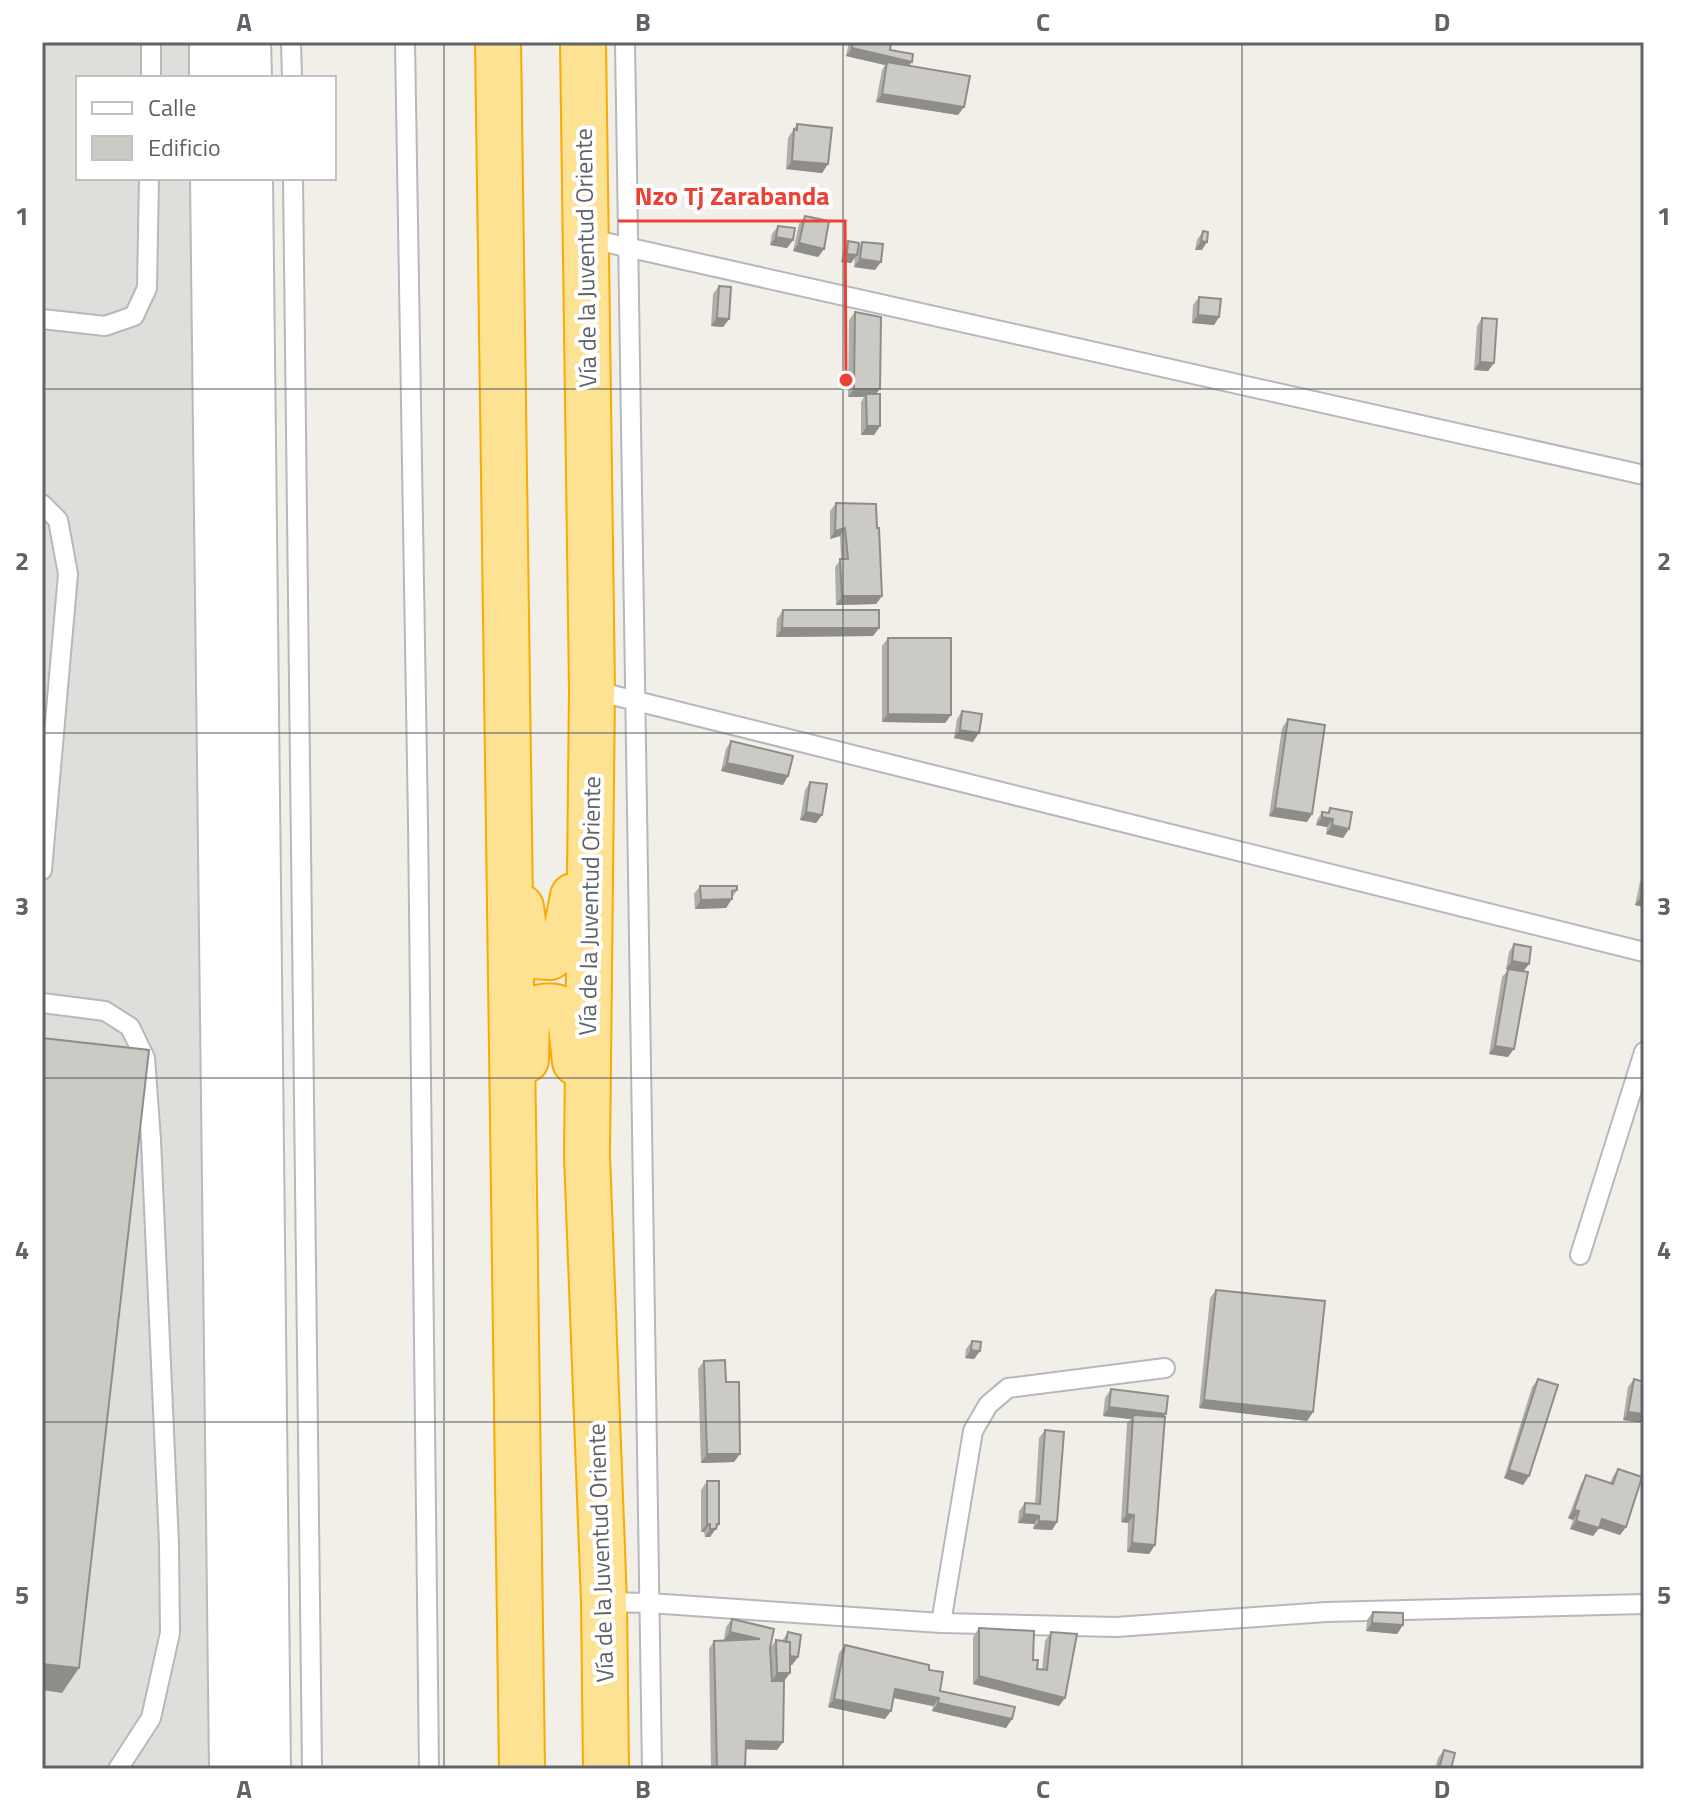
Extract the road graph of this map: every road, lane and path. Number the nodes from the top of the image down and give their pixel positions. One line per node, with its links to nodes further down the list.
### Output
1 (151, 42): 9 (lane)
2 (212, 42): 10 (main road)
3 (248, 42): 11 (main road)
4 (291, 42): 12 (lane)
5 (405, 42): 42 (lane)
6 (498, 42): 25 (highway)
7 (583, 42): 17 (highway, Vía de la Juventud Oriente)
8 (625, 42): 18 (lane)
9 (151, 76)
10 (212, 76)
11 (249, 76)
12 (292, 76)
13 (149, 180): 19 (lane)
14 (213, 180): 39 (main road)
15 (250, 180): 40 (main road)
16 (293, 180): 41 (lane)
17 (586, 238): 18 (lane); 22 (highway, Vía de la Juventud Oriente)
18 (628, 248): 20 (lane); 23 (lane)
19 (42, 319)
20 (1644, 475)
21 (42, 504): 26 (lane)
22 (592, 690): 23 (lane); 24 (highway, Vía de la Juventud Oriente)
23 (635, 701): 27 (lane); 35 (lane)
24 (591, 826): 25 (highway); 30 (highway, Vía de la Juventud Oriente)
25 (507, 830): 31 (highway)
26 (42, 870)
27 (1644, 952)
28 (42, 1003): 38 (lane)
29 (1644, 1052): 32 (lane)
30 (587, 1156): 31 (highway); 34 (highway, Vía de la Juventud Oriente)
31 (513, 1159): 43 (highway)
32 (1580, 1255)
33 (1165, 1368): 37 (lane)
34 (604, 1602): 35 (lane); 44 (highway, Vía de la Juventud Oriente)
35 (649, 1603): 37 (lane); 45 (lane)
36 (1644, 1604): 37 (lane)
37 (941, 1623)
38 (118, 1769)
39 (232, 1769)
40 (268, 1769)
41 (312, 1769)
42 (429, 1769)
43 (522, 1769)
44 (606, 1769)
45 (652, 1769)

